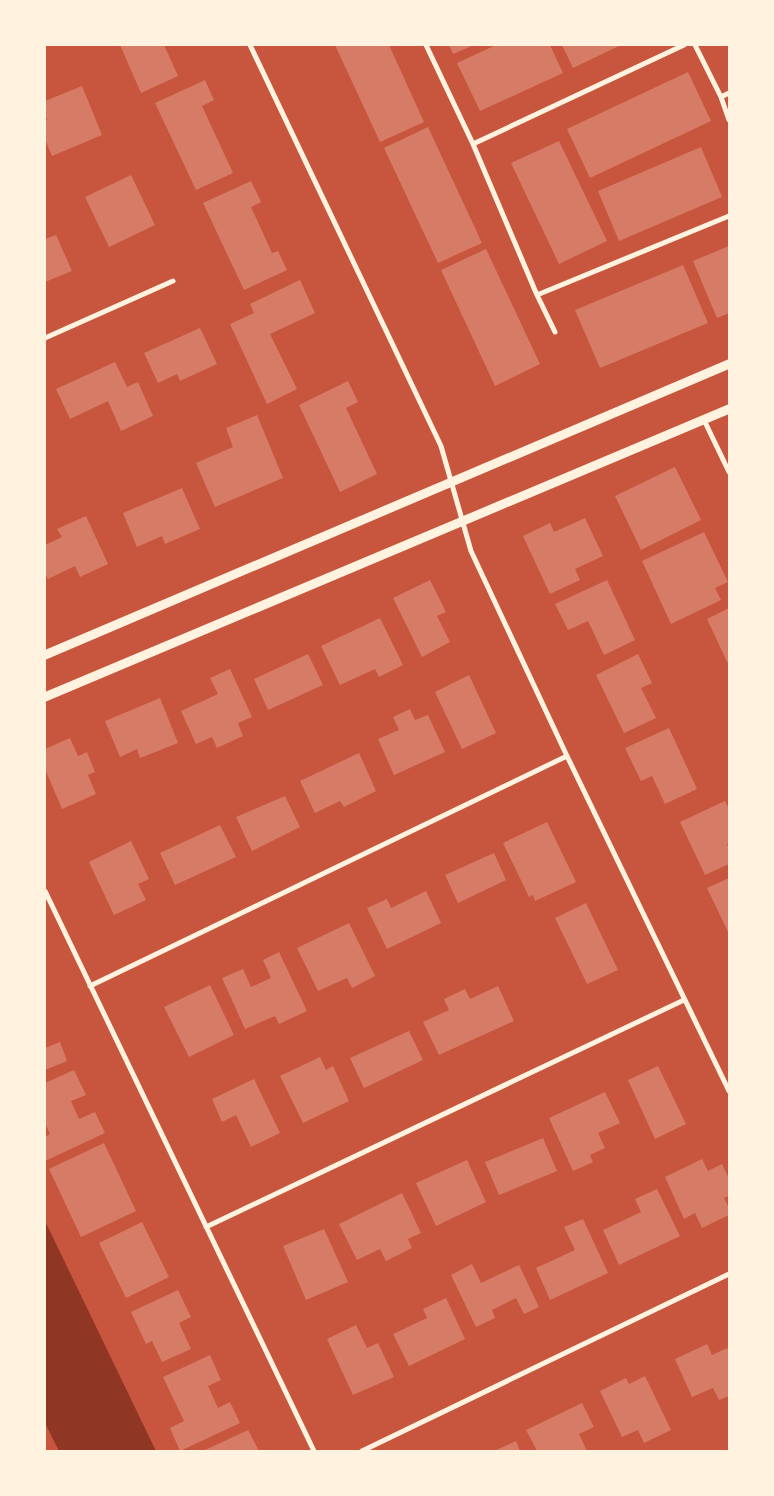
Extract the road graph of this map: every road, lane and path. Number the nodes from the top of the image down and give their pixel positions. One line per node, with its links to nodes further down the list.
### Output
1 (250, 45): 18 (street)
2 (426, 45): 8 (street)
3 (684, 45): 8 (street)
4 (695, 45): 6 (street)
5 (729, 93): 6 (street)
6 (720, 97): 7 (street)
7 (729, 120)
8 (473, 144): 11 (street)
9 (729, 216): 11 (street)
10 (173, 281): 13 (street)
11 (537, 295): 12 (street)
12 (555, 332)
13 (45, 338)
14 (729, 364): 18 (street)
15 (729, 409): 16 (street)
16 (704, 420): 17 (street); 19 (street)
17 (729, 472)
18 (451, 482): 19 (street); 20 (street)
19 (462, 520): 21 (street); 22 (street)
20 (45, 655)
21 (45, 697)
22 (567, 756): 24 (street); 25 (street)
23 (45, 891): 24 (street)
24 (90, 986): 27 (street)
25 (684, 1000): 26 (street); 27 (street)
26 (729, 1091)
27 (206, 1228): 29 (street)
28 (729, 1274): 30 (street)
29 (314, 1451)
30 (362, 1451)

